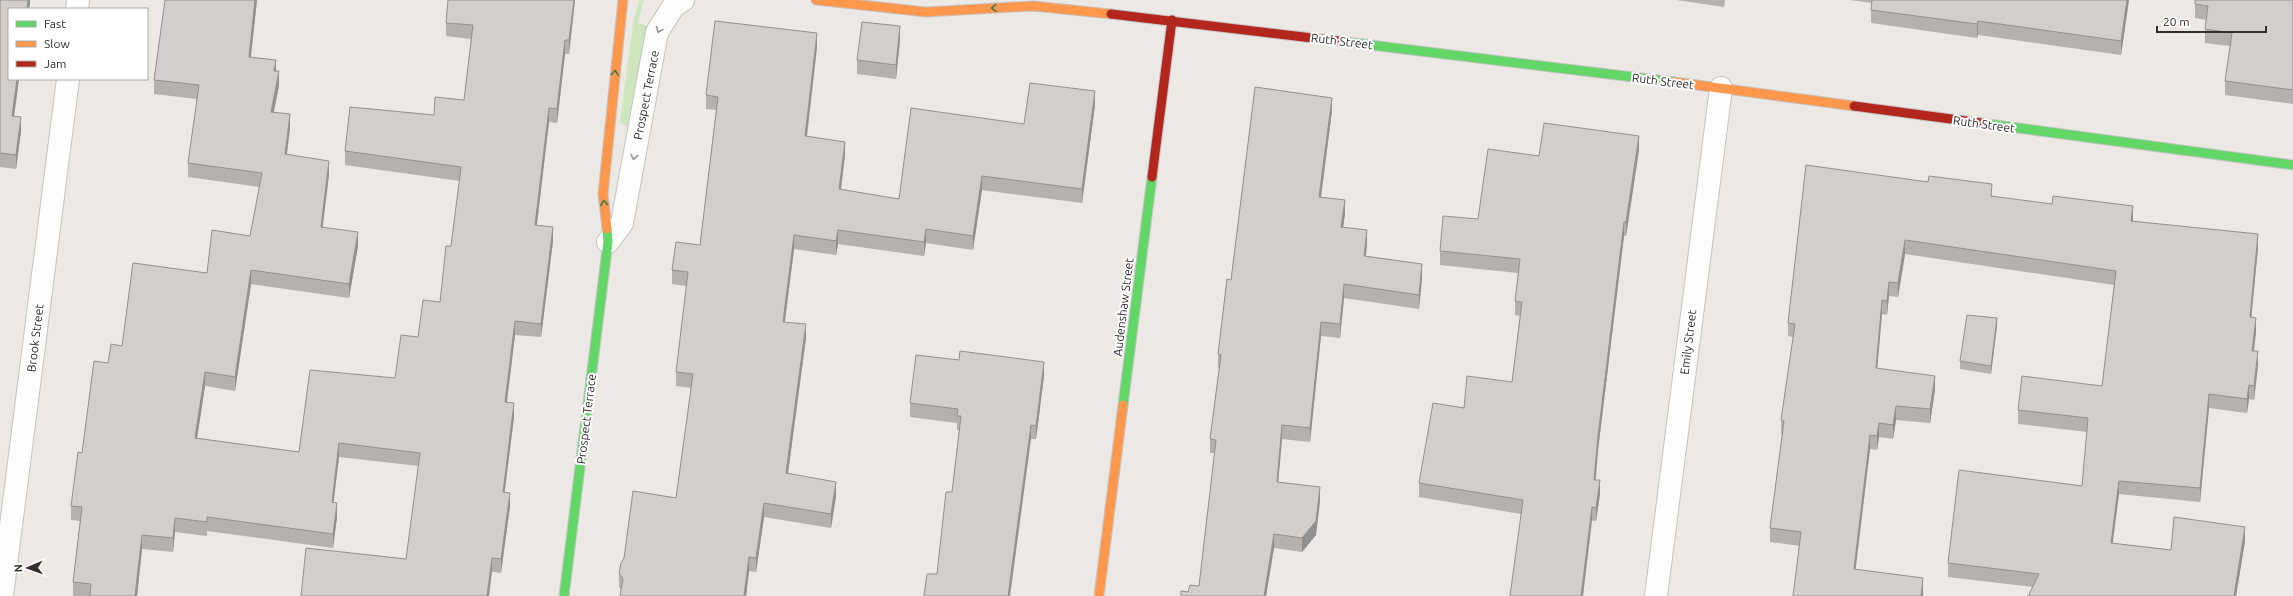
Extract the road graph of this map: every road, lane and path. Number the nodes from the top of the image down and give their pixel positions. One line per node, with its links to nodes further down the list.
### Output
1 (623, 0): 9 (street, Prospect Terrace, one-way to 1)
2 (683, 0): 9 (street, Prospect Terrace, one-way to 9)
3 (816, 0): 4 (street, Ruth Street, one-way to 3)
4 (1025, 3): 5 (street, Ruth Street)
5 (1172, 20): 7 (street, Ruth Street); 12 (street, Audenshaw Street)
6 (68, 80): 10 (street, Brook Street)
7 (1721, 88): 8 (street, Ruth Street); 13 (street, Emily Street)
8 (2293, 165)
9 (608, 242): 11 (street, Prospect Terrace)
10 (2, 596)
11 (564, 596)
12 (1099, 596)
13 (1656, 596)

